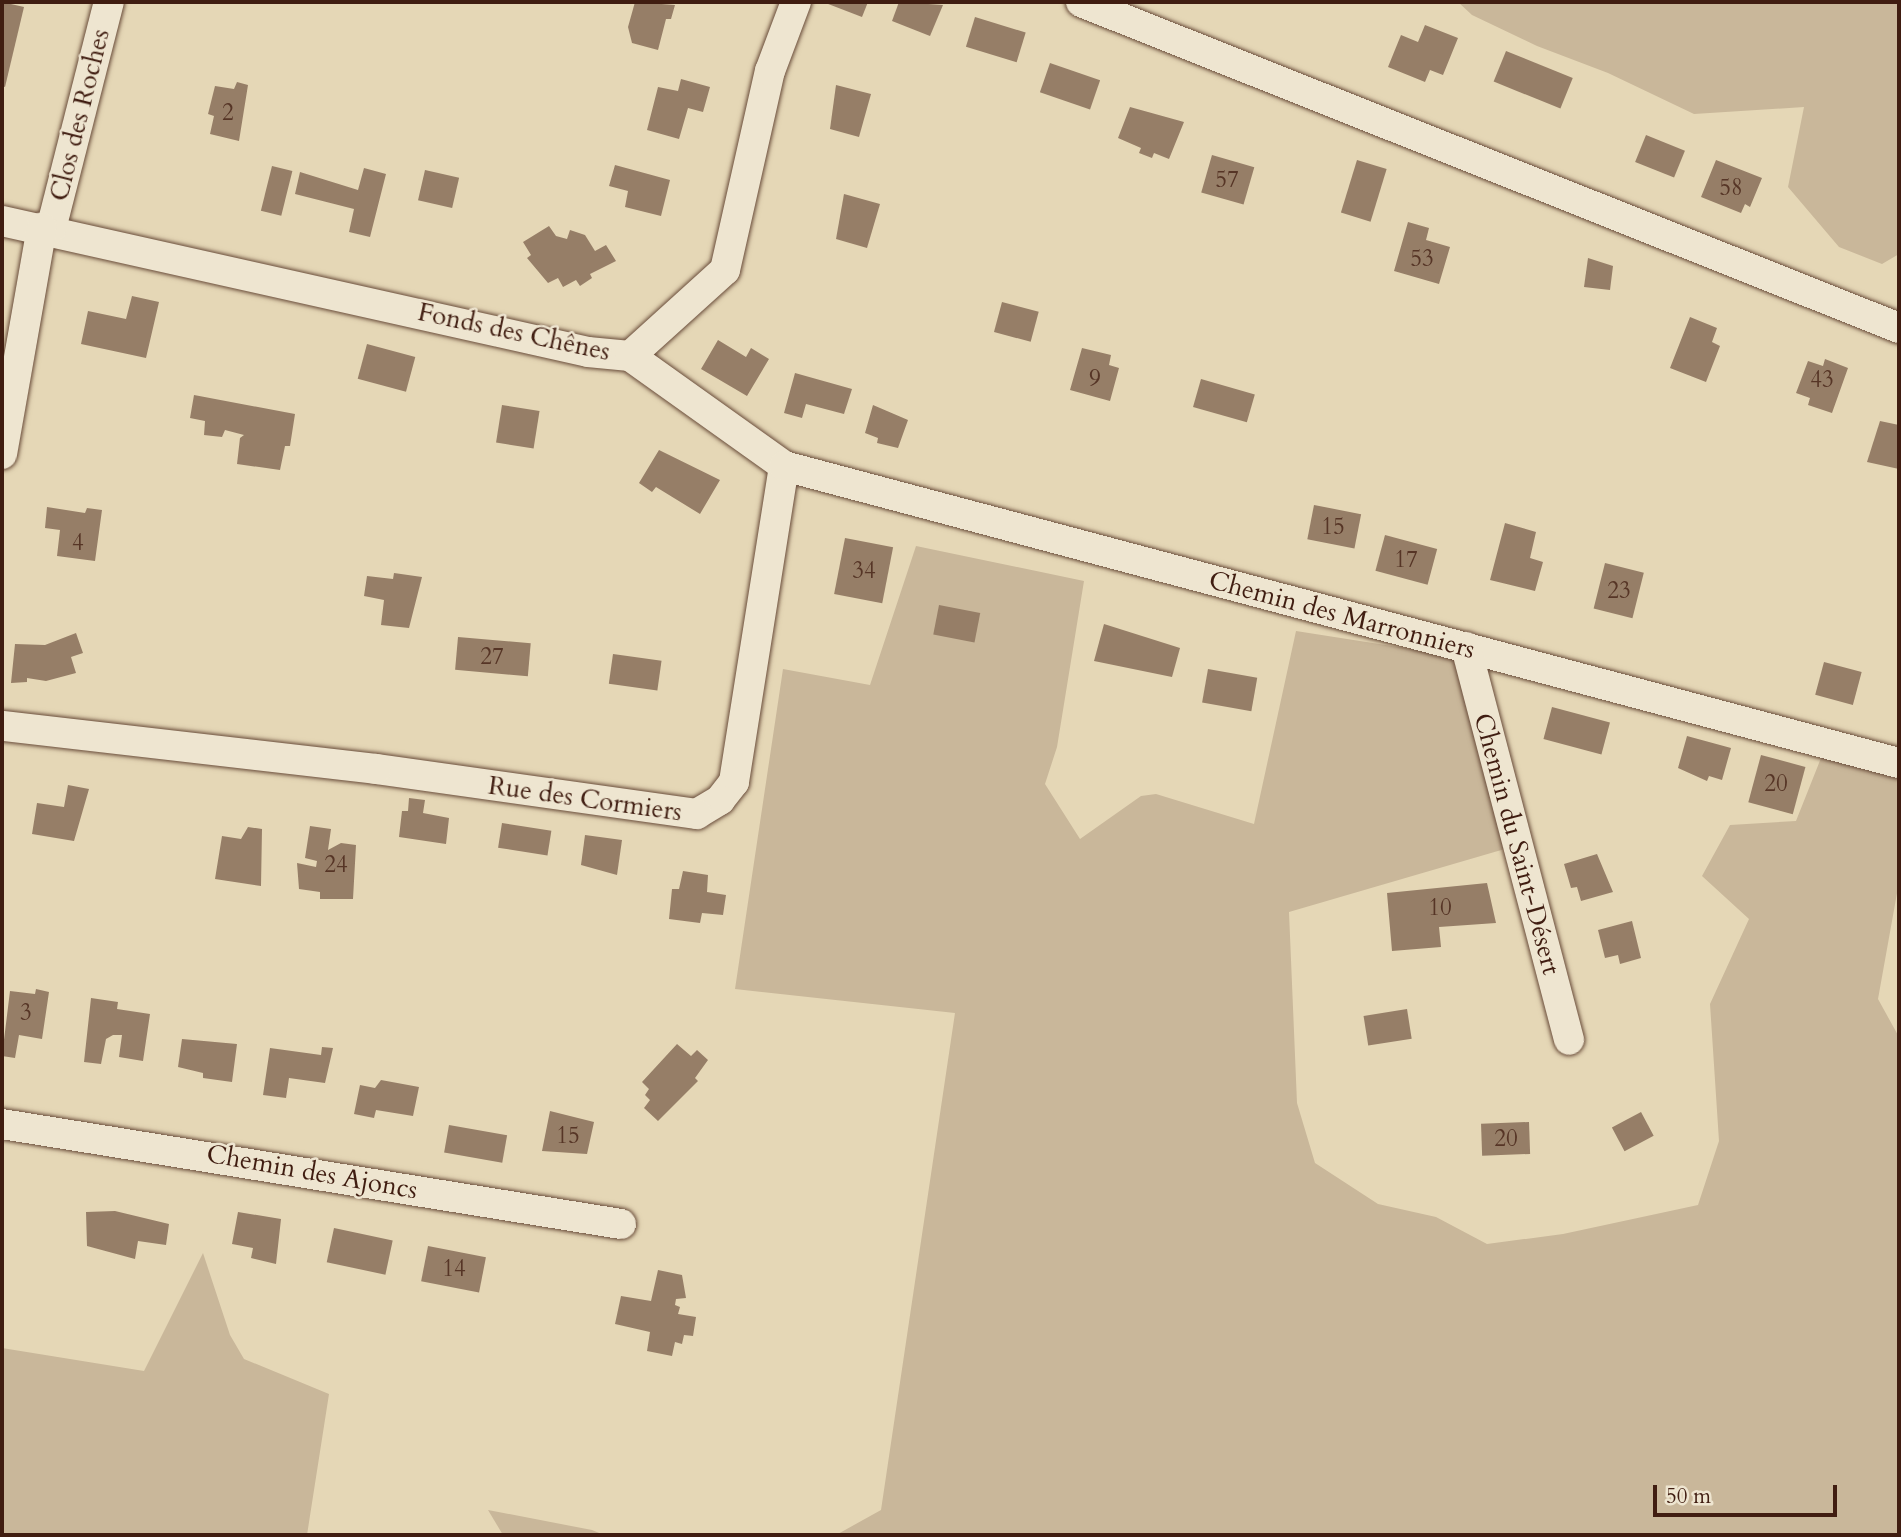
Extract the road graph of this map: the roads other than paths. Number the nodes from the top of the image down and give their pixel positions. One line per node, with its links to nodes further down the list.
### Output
1 (109, 2): 5 (street, Clos des Roches)
2 (796, 2): 7 (street, Fonds des Chênes)
3 (1080, 2): 6 (street)
4 (2, 221): 5 (street, Fonds des Chênes)
5 (47, 228): 7 (street, Fonds des Chênes); 8 (street, Clos des Roches)
6 (1899, 328)
7 (630, 356): 9 (street)
8 (2, 454)
9 (784, 467): 10 (street, Chemin des Marronniers); 11 (street, Rue des Cormiers)
10 (1466, 647): 12 (street, Chemin des Marronniers); 13 (street, Chemin du Saint-Désert)
11 (2, 726)
12 (1899, 763)
13 (1569, 1040)
14 (2, 1124): 15 (street, Chemin des Ajoncs)
15 (621, 1224)

